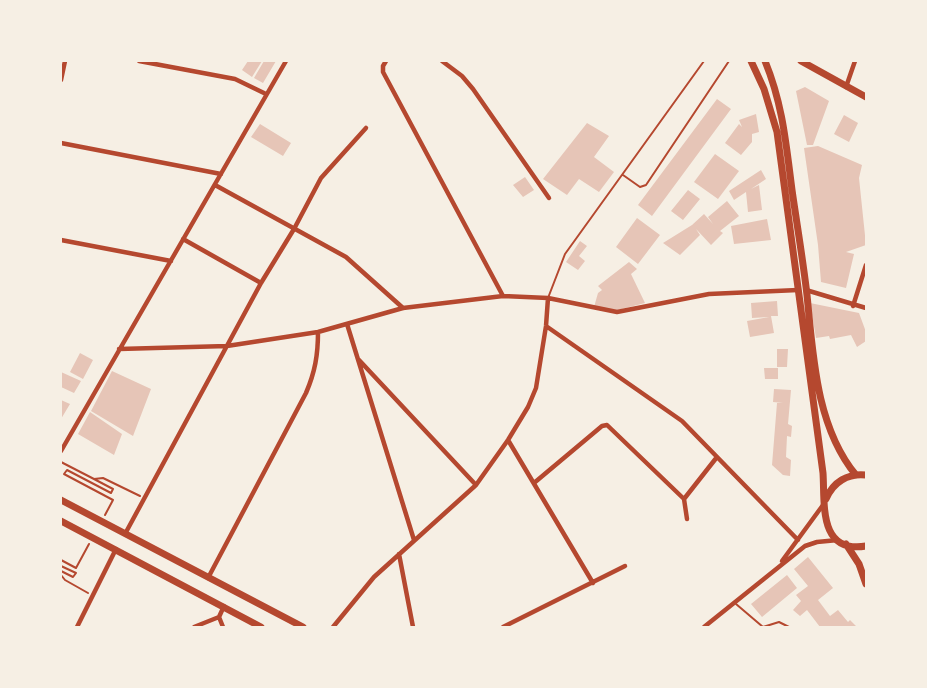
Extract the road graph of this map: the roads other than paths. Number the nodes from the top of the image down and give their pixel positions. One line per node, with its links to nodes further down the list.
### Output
1 (65, 61): 13 (street)
2 (139, 61): 15 (street)
3 (286, 61): 15 (street)
4 (386, 61): 31 (street)
5 (442, 61): 22 (street)
6 (704, 61): 20 (lane)
7 (729, 61): 20 (lane)
8 (751, 61): 29 (main road)
9 (764, 61): 30 (main road)
10 (801, 61): 12 (main road)
11 (855, 61): 14 (street)
12 (815, 65): 14 (main road)
13 (61, 80)
14 (846, 86): 16 (main road)
15 (266, 94): 19 (street)
16 (866, 97)
17 (366, 128): 23 (street)
18 (61, 143): 19 (street)
19 (222, 174): 21 (street)
20 (623, 175): 32 (lane)
21 (215, 185): 23 (street); 24 (street)
22 (549, 198)
23 (294, 229): 28 (street); 34 (street)
24 (183, 239): 26 (street); 28 (street)
25 (61, 240): 26 (street)
26 (171, 261): 40 (street)
27 (866, 265): 33 (street)
28 (261, 283): 39 (street)
29 (798, 290): 32 (street); 51 (main road)
30 (806, 290): 33 (street); 45 (main road)
31 (503, 296): 32 (street); 34 (street)
32 (548, 298): 37 (street)
33 (853, 306): 35 (street)
34 (403, 308): 36 (street)
35 (866, 308)
36 (347, 324): 38 (street); 41 (street)
37 (546, 326): 42 (street); 44 (street)
38 (318, 332): 39 (street); 66 (street)
39 (226, 346): 40 (street); 54 (street)
40 (119, 349): 43 (street)
41 (356, 358): 48 (street); 55 (street)
42 (508, 440): 47 (street); 48 (street)
43 (61, 451)
44 (717, 457): 49 (street); 56 (street)
45 (856, 475): 46 (main road); 51 (main road)
46 (866, 475)
47 (534, 483): 49 (street); 68 (street)
48 (476, 485): 55 (street)
49 (684, 499): 52 (street)
50 (61, 500): 54 (main road)
51 (824, 503): 56 (street); 57 (main road)
52 (687, 519)
53 (61, 521): 60 (main road)
54 (125, 534): 66 (main road)
55 (414, 540): 61 (street)
56 (798, 540): 65 (street)
57 (838, 540): 58 (main road); 65 (street)
58 (846, 544): 59 (main road); 62 (main road)
59 (866, 546)
60 (116, 549): 70 (main road); 73 (street)
61 (399, 554): 79 (street); 80 (street)
62 (855, 556): 64 (lane); 67 (main road)
63 (625, 566): 68 (street)
64 (866, 566)
65 (778, 567): 69 (street)
66 (208, 578): 72 (main road)
67 (865, 580)
68 (593, 583): 81 (street)
69 (734, 602): 82 (street); 83 (lane)
70 (224, 606): 71 (street); 76 (main road)
71 (219, 616): 74 (street); 75 (street)
72 (288, 619): 77 (street); 78 (main road)
73 (77, 627)
74 (194, 627)
75 (223, 627)
76 (261, 627)
77 (285, 627)
78 (303, 627)
79 (333, 627)
80 (413, 627)
81 (503, 627)
82 (704, 627)
83 (788, 627)

